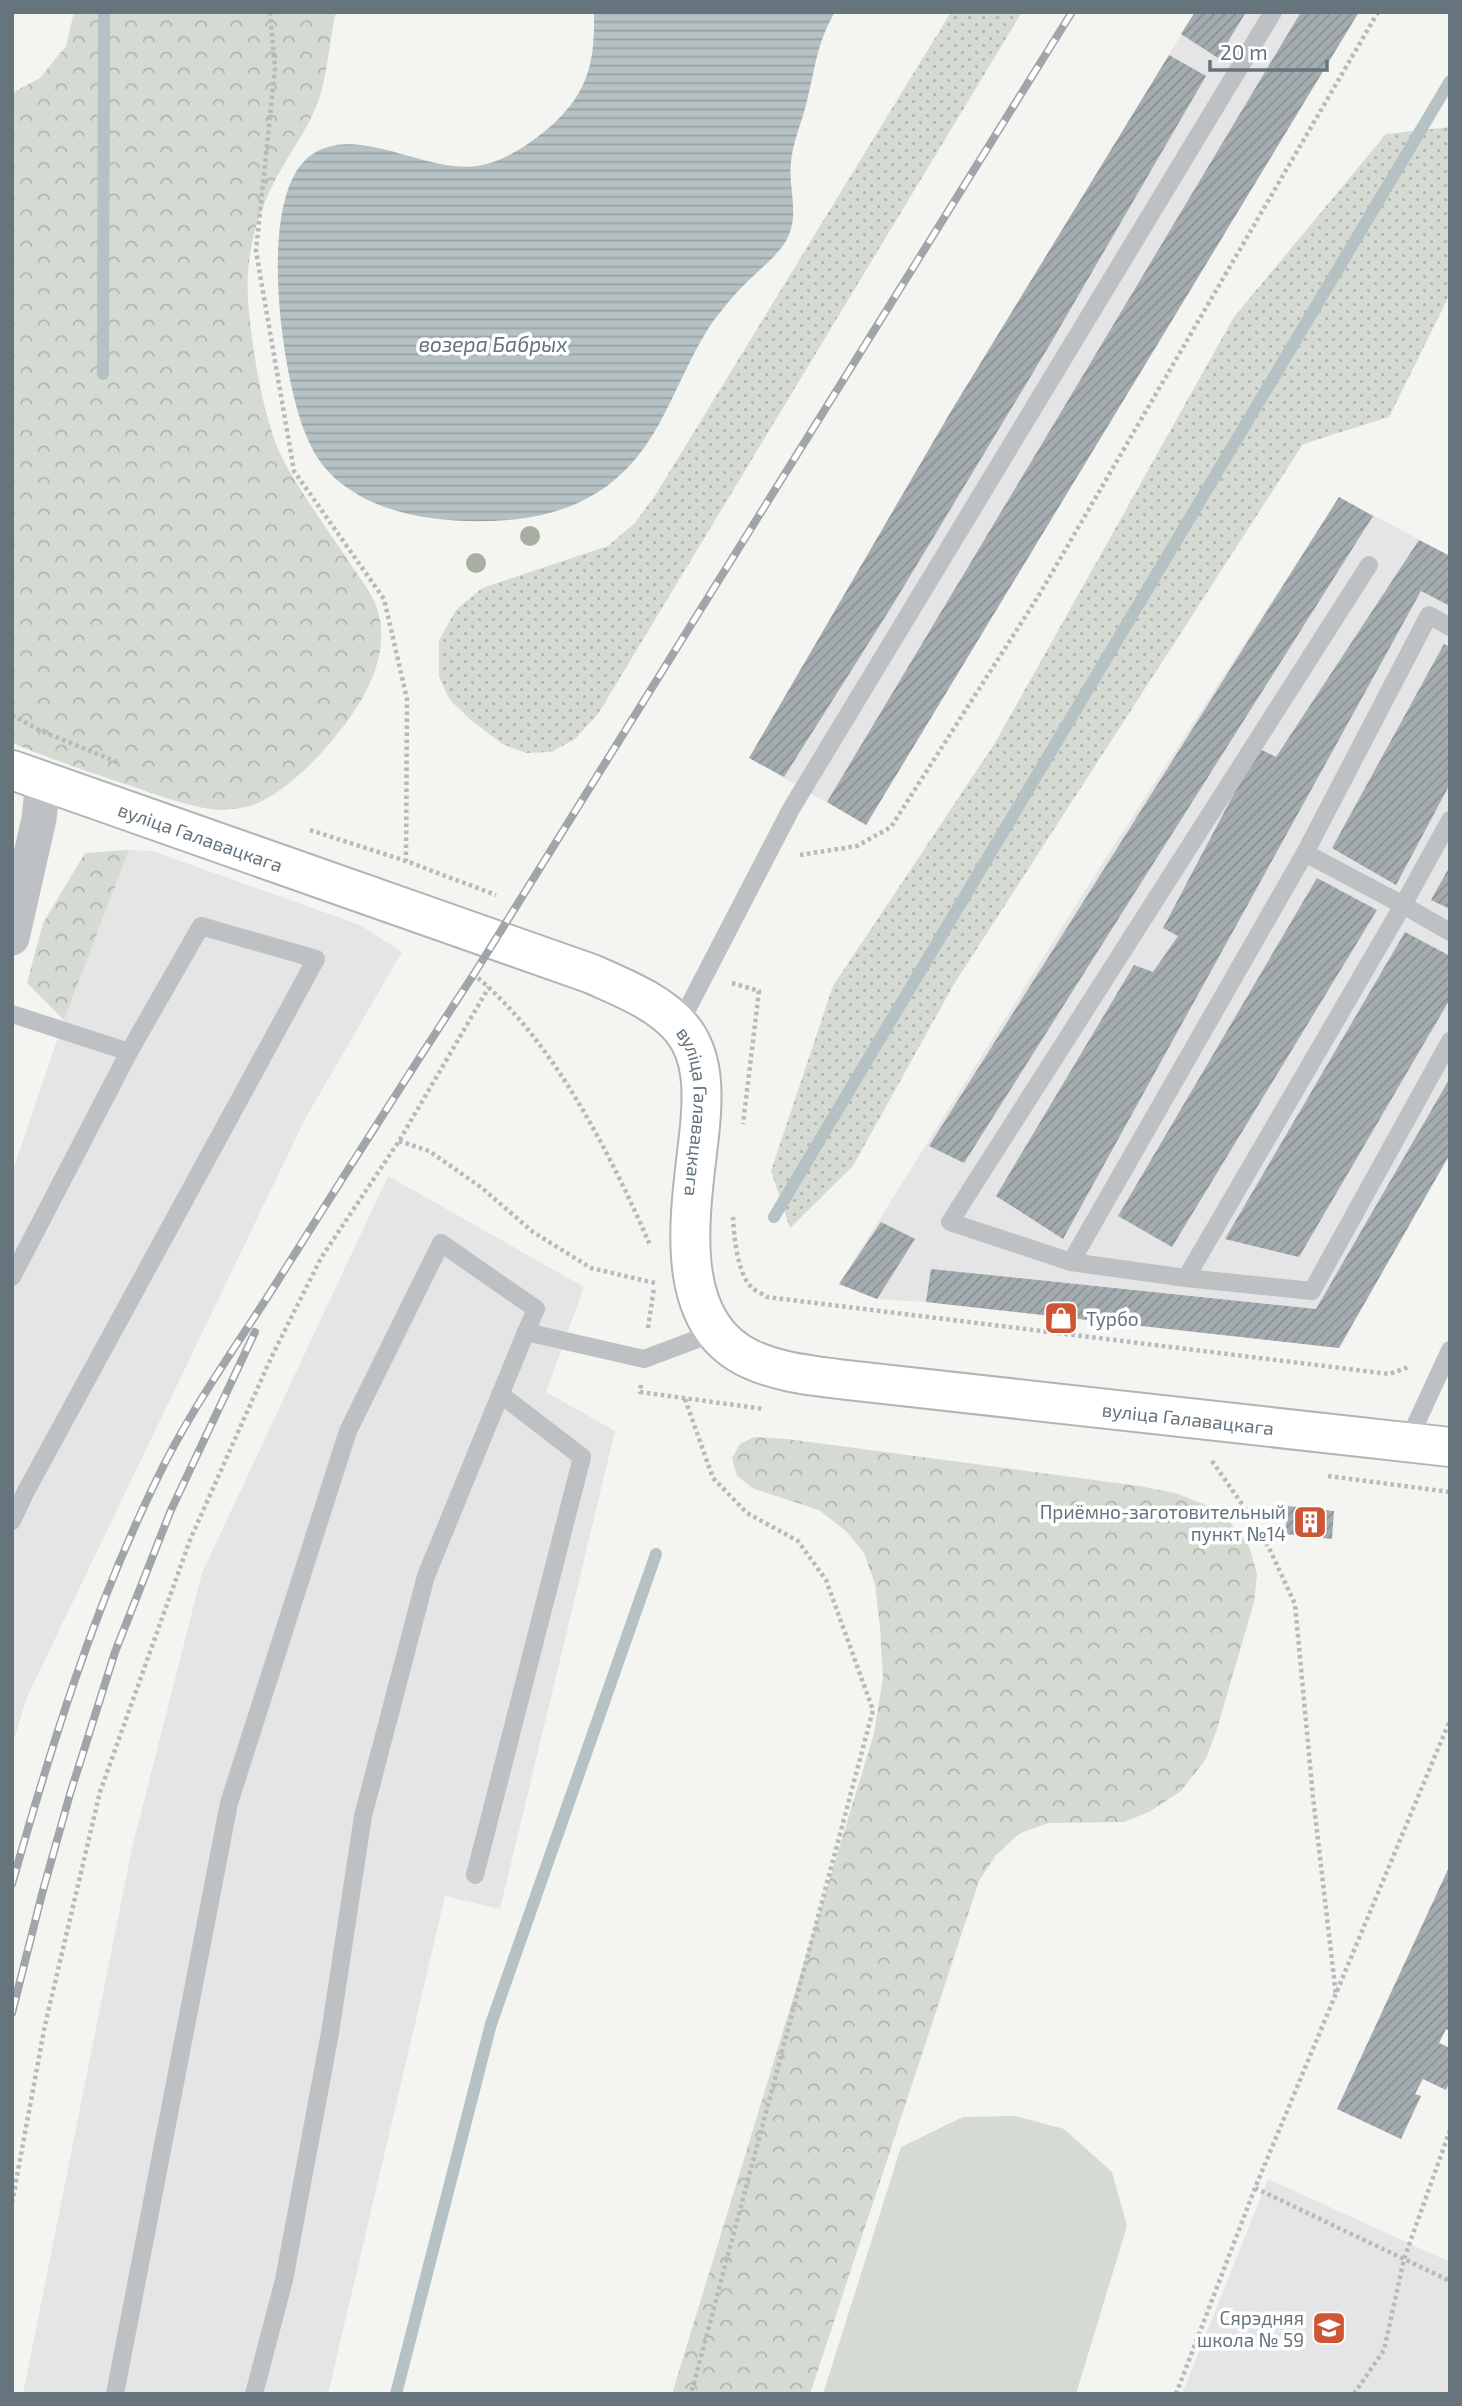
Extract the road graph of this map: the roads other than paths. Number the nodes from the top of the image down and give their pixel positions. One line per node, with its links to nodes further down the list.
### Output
1 (1273, 12): 11 (lane)
2 (1369, 565): 14 (lane)
3 (1450, 627): 6 (lane)
4 (28, 776): 9 (street, вуліца Галавацкага); 11 (street, вуліца Галавацкага)
5 (1450, 820): 7 (lane)
6 (1305, 853): 7 (lane); 14 (lane)
7 (1403, 905): 8 (lane); 16 (lane)
8 (1450, 932)
9 (12, 938)
10 (12, 1014): 13 (lane)
11 (679, 1025): 18 (street, вуліца Галавацкага)
12 (1450, 1041): 16 (lane)
13 (129, 1052): 15 (lane); 23 (lane)
14 (1071, 1262): 16 (lane)
15 (12, 1277)
16 (1186, 1278)
17 (526, 1332): 18 (lane); 20 (lane); 26 (lane)
18 (716, 1332): 21 (street, вуліца Галавацкага)
19 (1449, 1351): 21 (lane)
20 (500, 1394): 25 (lane); 27 (lane)
21 (1407, 1443): 22 (street, вуліца Галавацкага)
22 (1450, 1447)
23 (19, 1490): 24 (lane)
24 (12, 1521)
25 (475, 1875)
26 (115, 2394)
27 (254, 2394)

